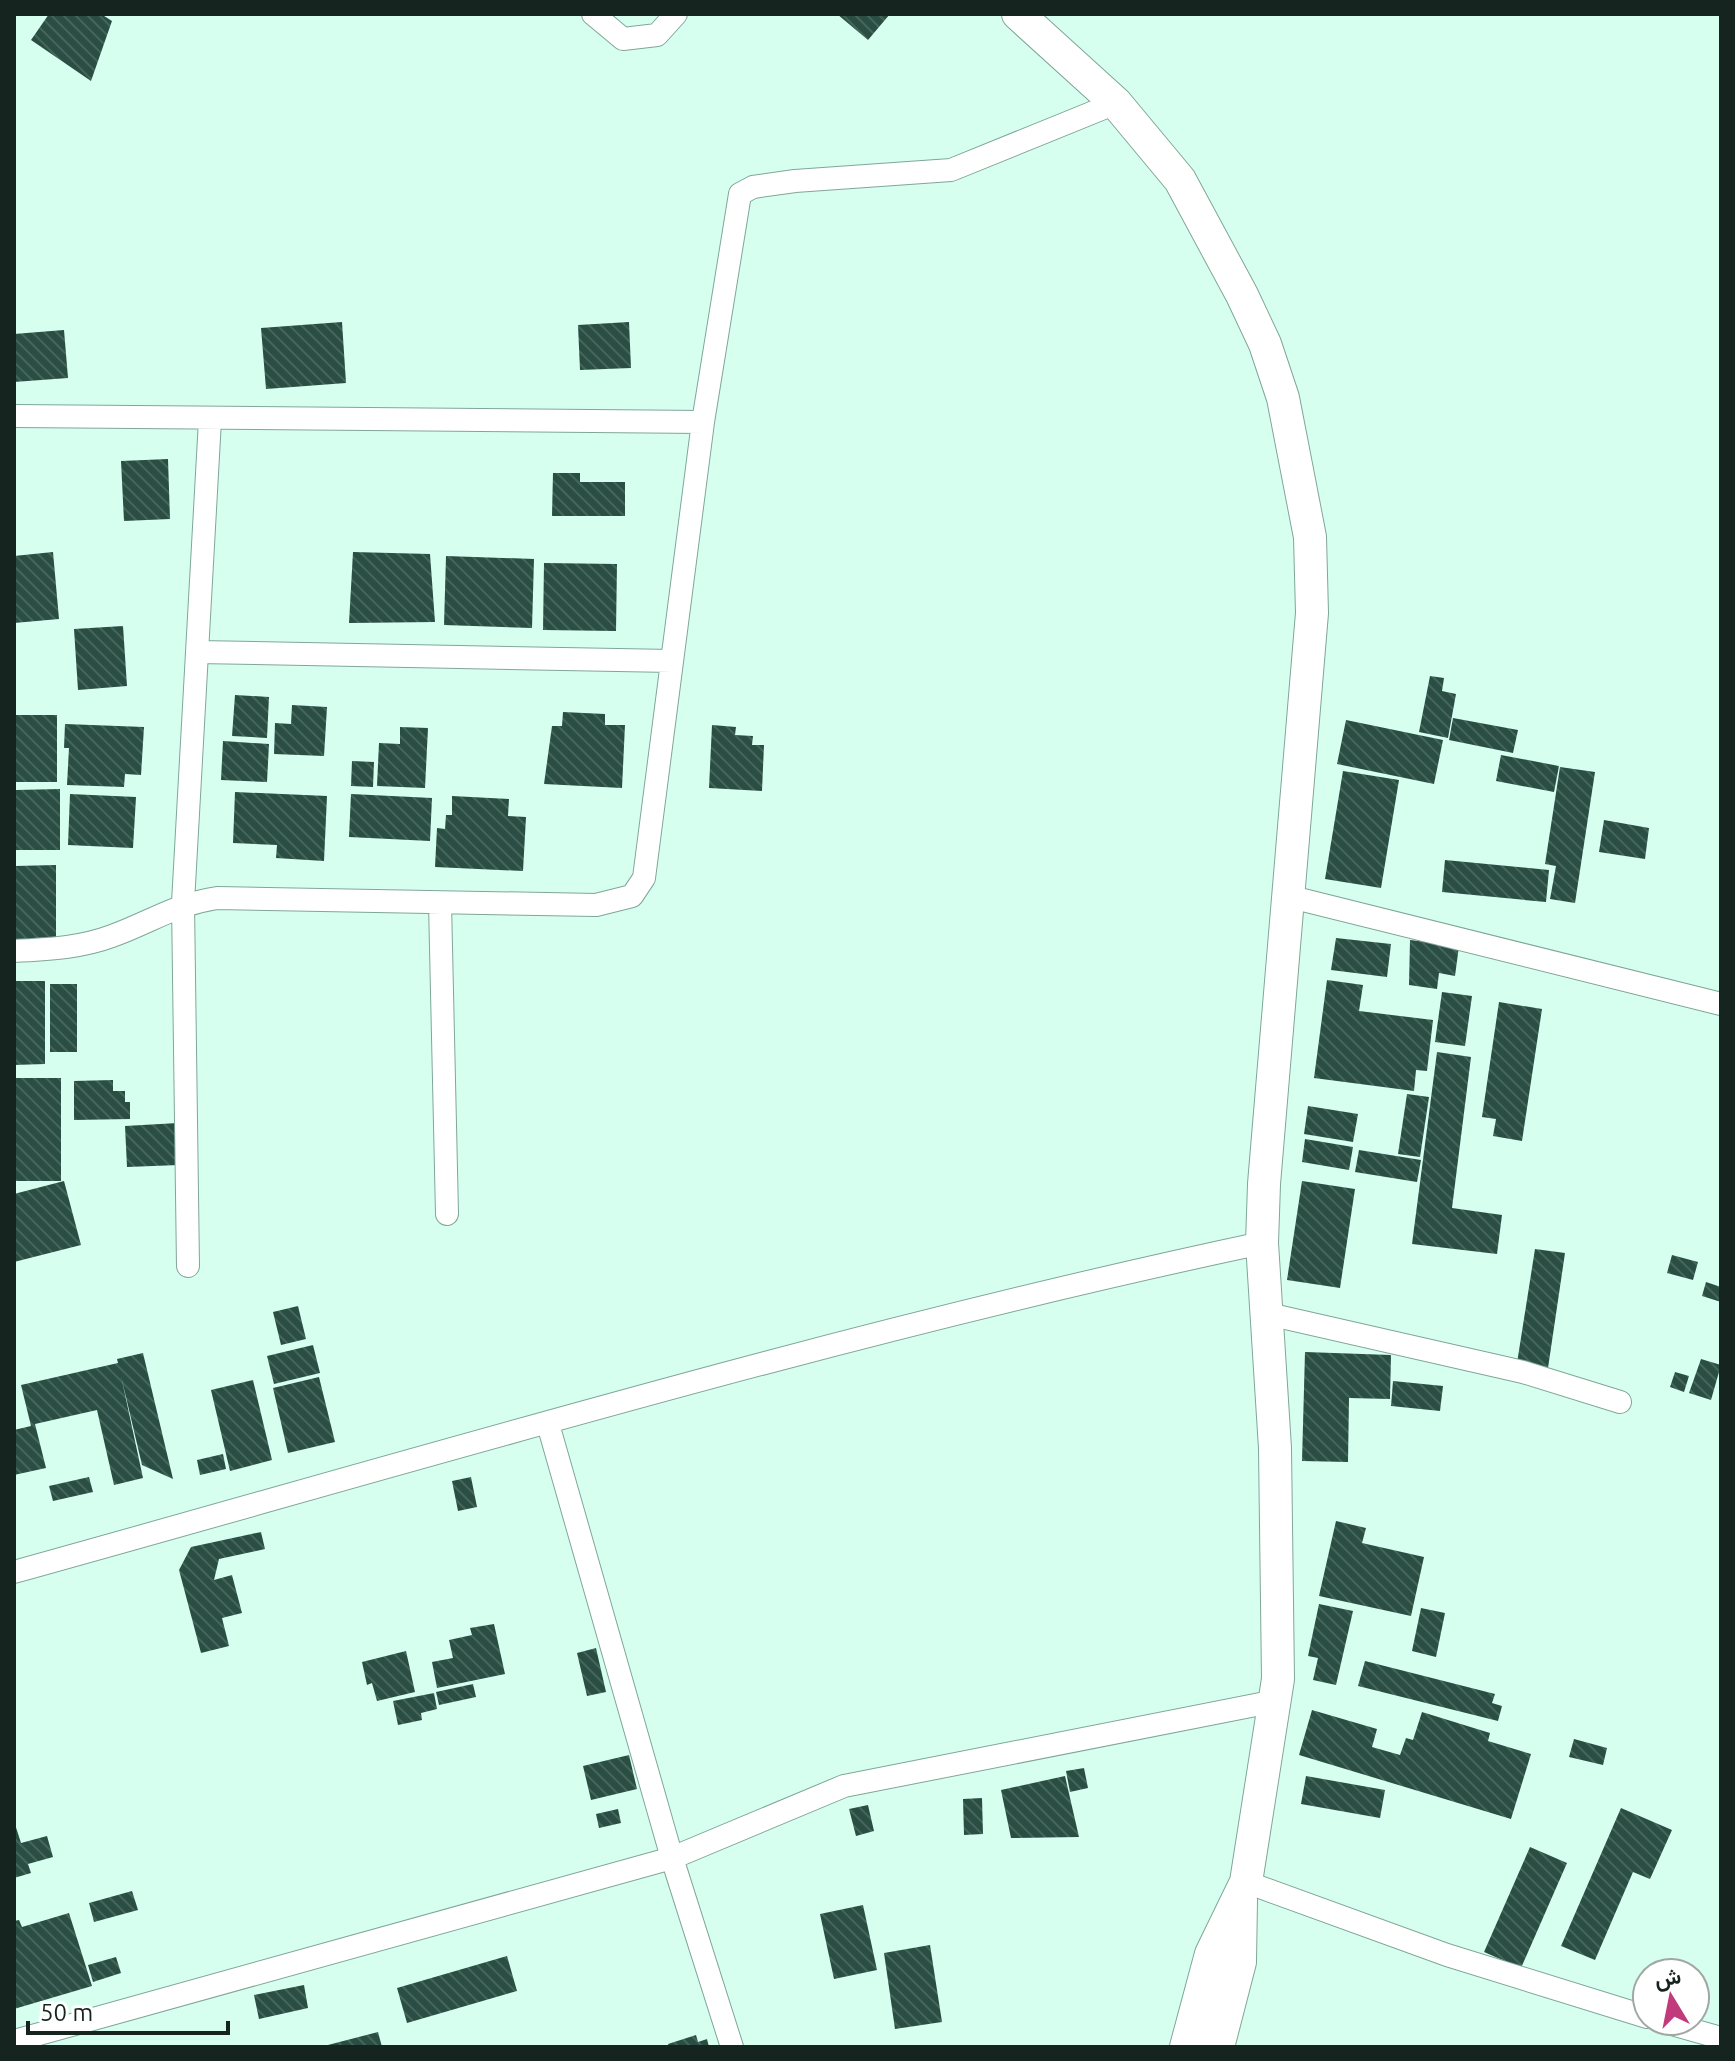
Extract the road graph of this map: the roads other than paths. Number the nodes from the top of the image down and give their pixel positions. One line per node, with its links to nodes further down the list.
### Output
1 (593, 14): 2 (street)
2 (676, 14)
3 (1018, 14): 4 (street)
4 (1116, 103): 7 (street); 10 (street)
5 (14, 416): 6 (street)
6 (210, 420): 7 (street); 8 (street)
7 (703, 422): 9 (street)
8 (197, 652): 9 (street); 11 (street)
9 (672, 661): 12 (street)
10 (1287, 896): 14 (street); 16 (street)
11 (183, 903): 12 (street); 13 (street); 17 (street)
12 (440, 903): 15 (street)
13 (14, 951)
14 (1721, 1004)
15 (447, 1214)
16 (1262, 1243): 18 (street); 20 (street)
17 (188, 1266)
18 (1268, 1314): 19 (street); 22 (street)
19 (1620, 1402)
20 (548, 1424): 21 (street); 23 (street)
21 (14, 1572)
22 (1276, 1701): 23 (street); 24 (street)
23 (672, 1858): 26 (street); 27 (street)
24 (1243, 1890): 25 (street); 28 (street); 29 (street)
25 (1631, 2012)
26 (14, 2041)
27 (732, 2047)
28 (1186, 2047)
29 (1218, 2047)

